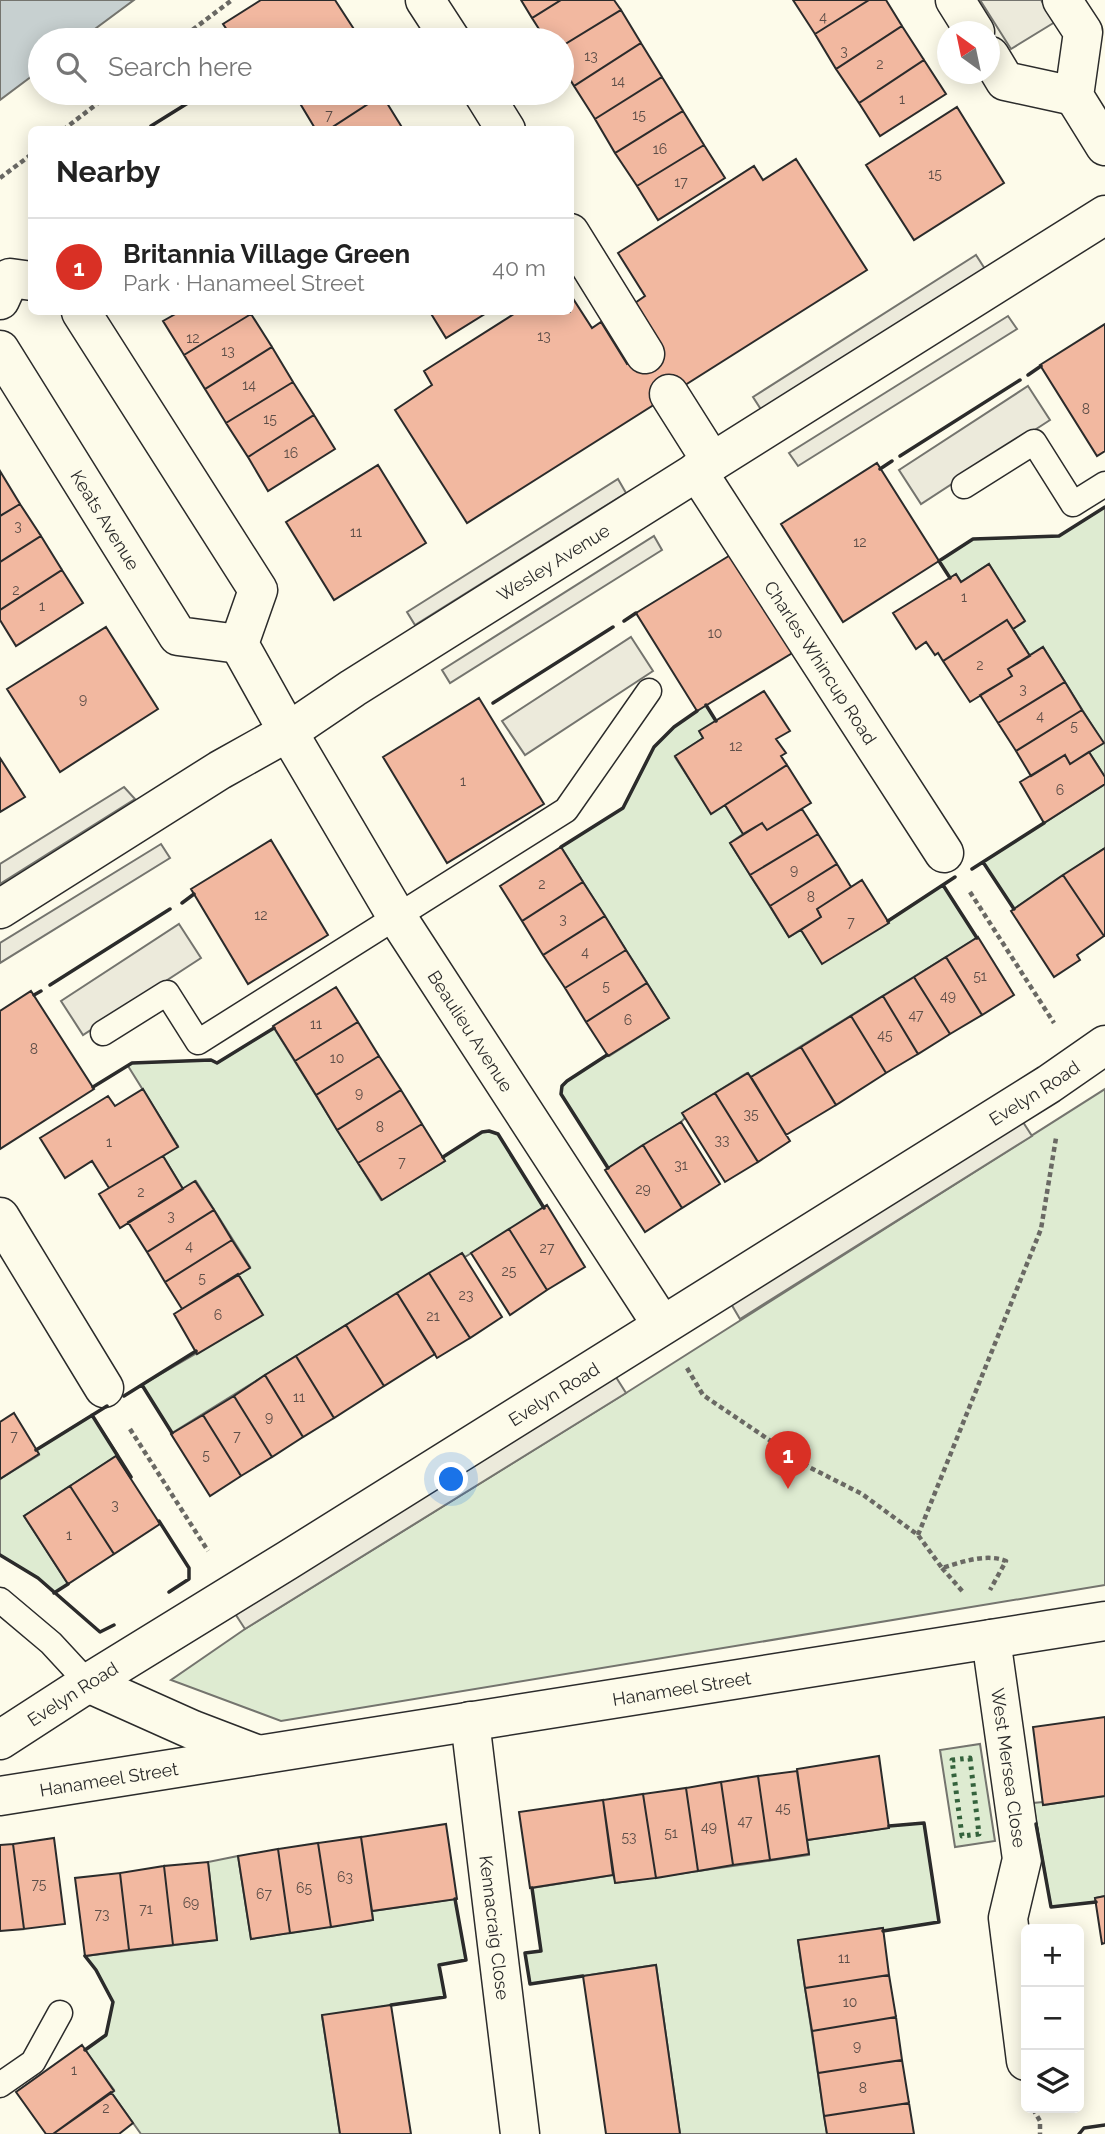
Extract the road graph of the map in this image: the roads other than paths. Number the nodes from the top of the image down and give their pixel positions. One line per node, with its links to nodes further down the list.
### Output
1 (425, 0): 5 (street)
2 (955, 0): 4 (street)
3 (1062, 0): 7 (street)
4 (968, 21)
5 (442, 28)
6 (1000, 73): 7 (street)
7 (1074, 96): 10 (street)
8 (490, 105): 9 (street)
9 (504, 126)
10 (1105, 146)
11 (1105, 215): 19 (street, Wesley Avenue)
12 (574, 239): 17 (street)
13 (28, 280): 14 (street)
14 (0, 300)
15 (83, 315): 22 (street)
16 (0, 350): 22 (street, Keats Avenue)
17 (645, 354)
18 (669, 394): 19 (street, Charles Whincup Road)
19 (704, 466): 24 (street, Wesley Avenue); 25 (street, Charles Whincup Road)
20 (1105, 484): 21 (lane)
21 (964, 486)
22 (239, 644): 24 (street)
23 (649, 691): 27 (lane)
24 (288, 732): 26 (street, Wesley Avenue); 27 (street, Beaulieu Avenue)
25 (944, 853)
26 (0, 909)
27 (397, 918): 28 (lane); 31 (street, Beaulieu Avenue)
28 (103, 1033)
29 (1093, 1054): 31 (street, Evelyn Road)
30 (0, 1217): 32 (street)
31 (662, 1325): 36 (street, Evelyn Road)
32 (104, 1388)
33 (0, 1600): 36 (lane)
34 (1105, 1621): 35 (street, Hanameel Street)
35 (991, 1639): 37 (street, Hanameel Street); 42 (street, West Mersea Close)
36 (88, 1682): 38 (street, Evelyn Road); 39 (street, Hanameel Street)
37 (470, 1721): 39 (street, Hanameel Street); 44 (street, Kennacraig Close)
38 (0, 1740)
39 (258, 1754): 40 (street, Hanameel Street)
40 (0, 1796)
41 (60, 2013): 43 (lane)
42 (1025, 2050)
43 (0, 2085)
44 (520, 2134)

